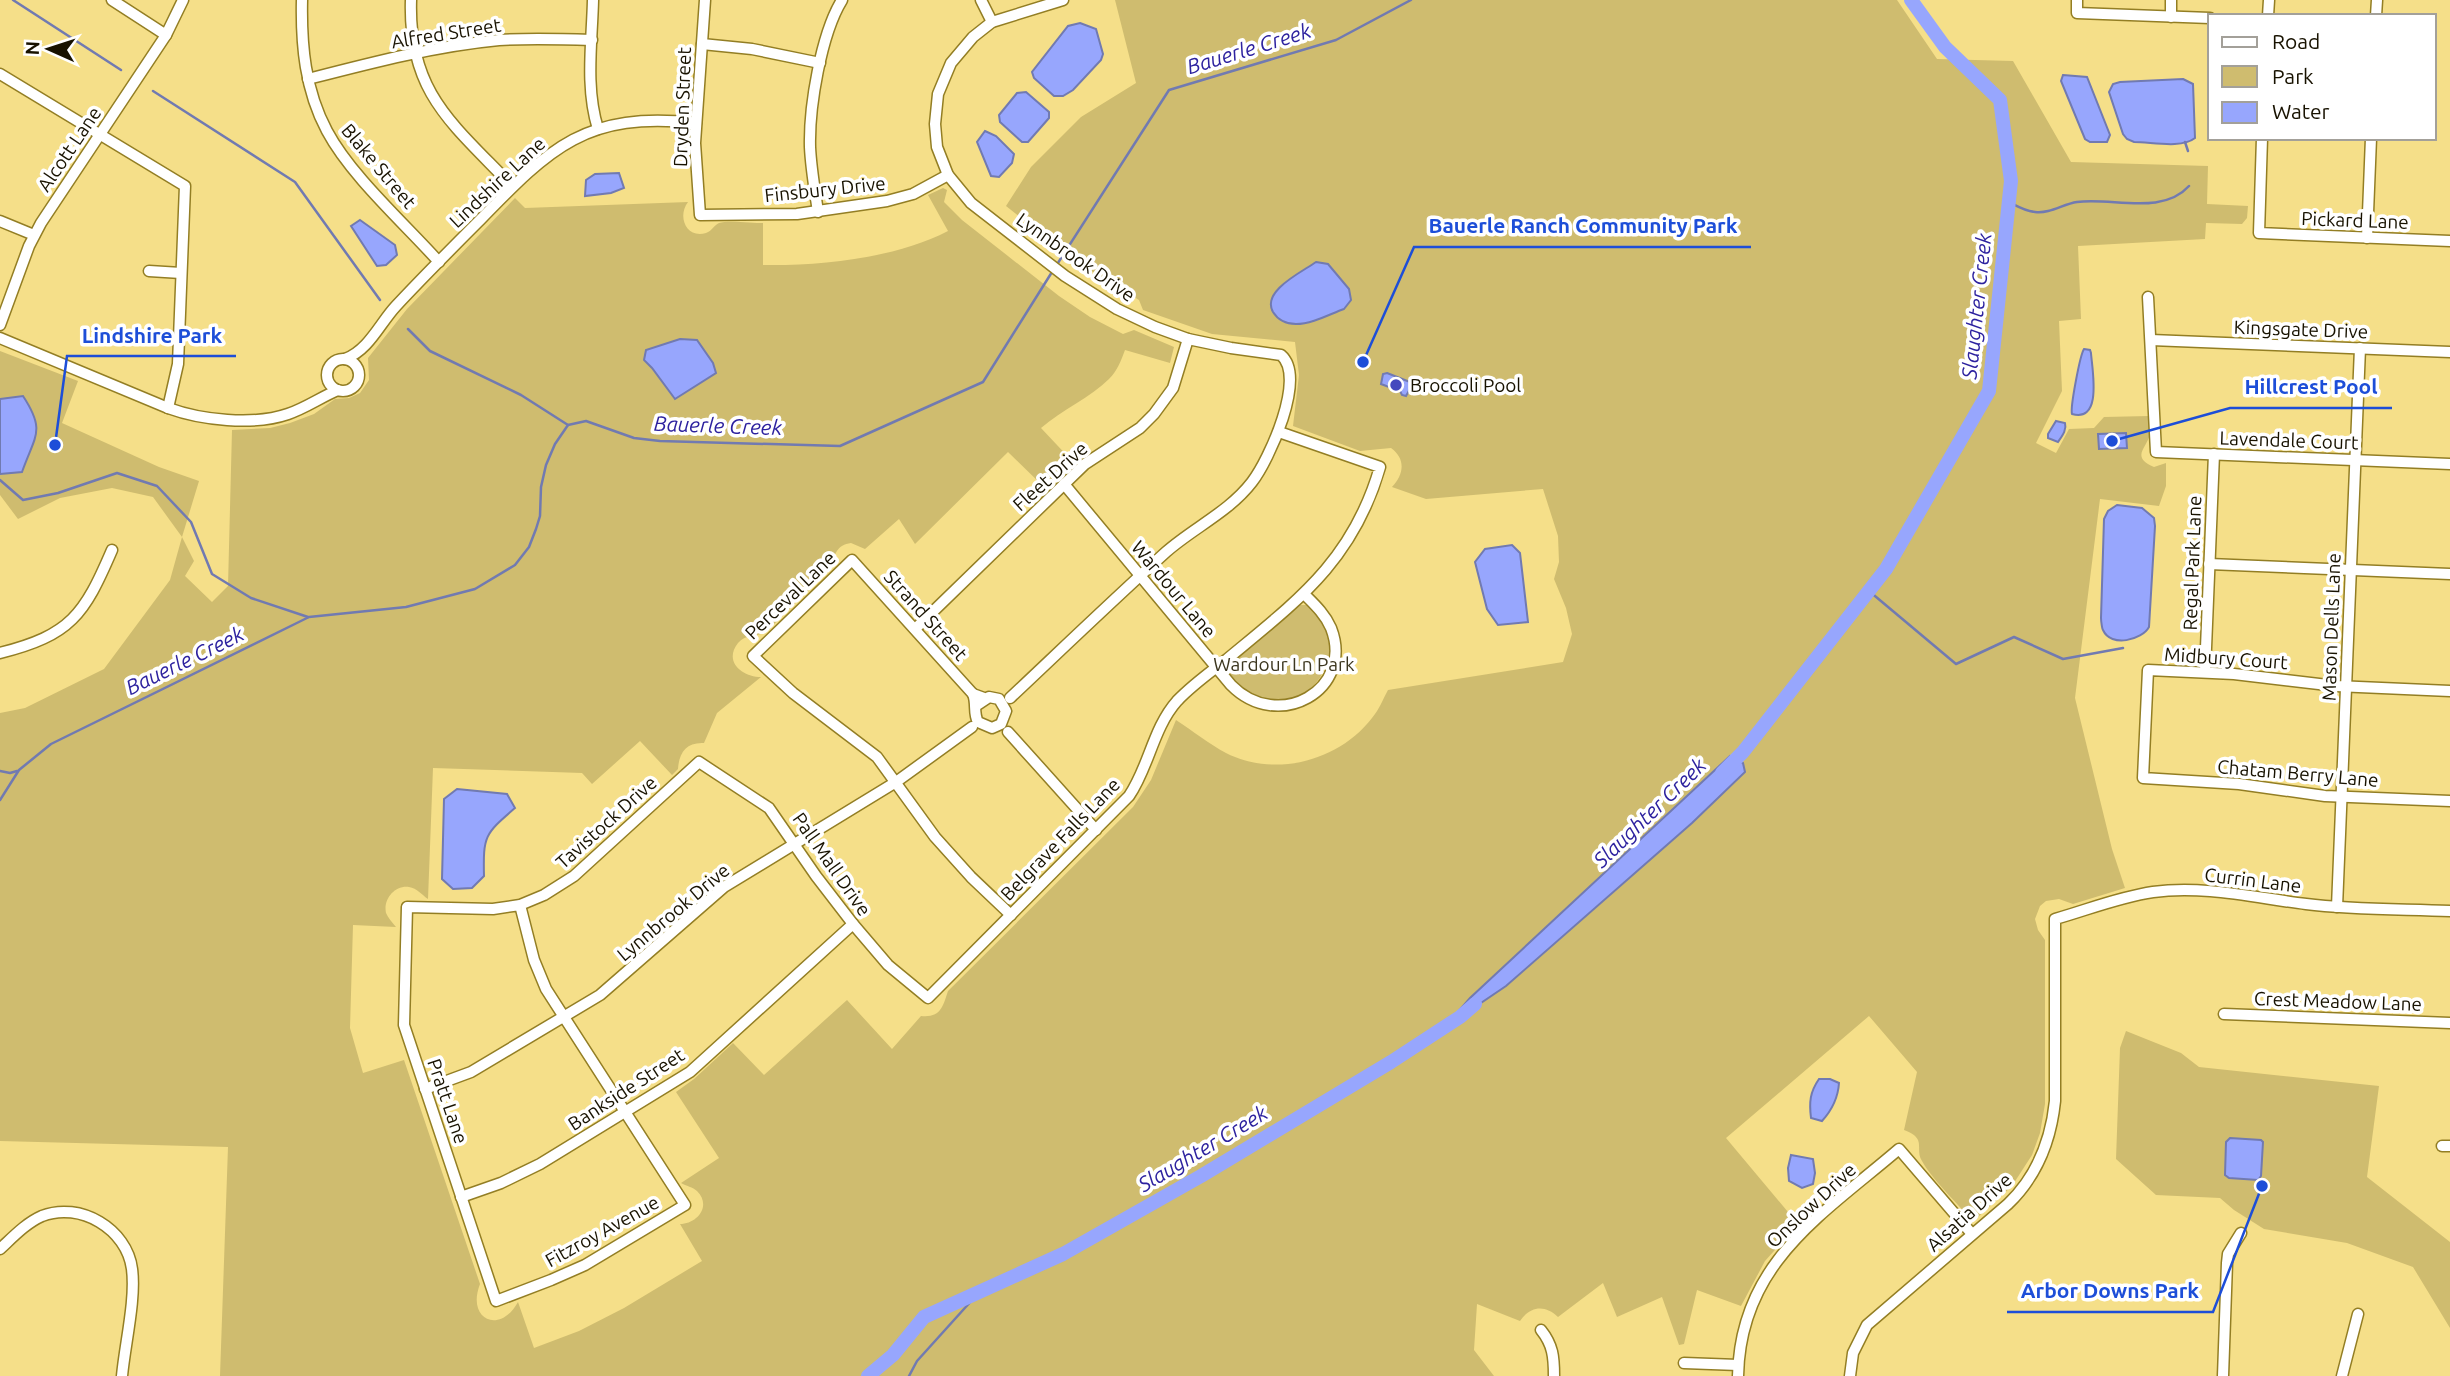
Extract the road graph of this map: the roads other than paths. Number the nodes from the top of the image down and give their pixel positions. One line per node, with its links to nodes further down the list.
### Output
1 (111, 0): 15 (street)
2 (183, 0): 15 (street, Alcott Lane)
3 (302, 0): 21 (street, Blake Street)
4 (411, 0): 18 (street)
5 (593, 0): 16 (street)
6 (705, 0): 17 (street, Dryden Street)
7 (842, 0): 19 (street)
8 (981, 0): 14 (street)
9 (1062, 0): 14 (street, Lynnbrook Drive)
10 (2077, 0): 12 (street)
11 (2171, 0): 12 (street)
12 (2171, 16): 13 (street)
13 (2208, 19)
14 (992, 22): 27 (street, Lynnbrook Drive)
15 (166, 35): 24 (street, Alcott Lane)
16 (592, 40): 18 (street, Alfred Street); 23 (street)
17 (702, 44): 19 (street); 22 (street, Dryden Street)
18 (415, 54): 21 (street, Alfred Street); 28 (street)
19 (820, 63): 29 (street)
20 (0, 74): 24 (street)
21 (308, 79): 35 (street, Blake Street)
22 (696, 123): 23 (street, Lindshire Lane); 30 (street, Dryden Street)
23 (598, 129): 28 (street, Lindshire Lane)
24 (99, 136): 32 (street, Alcott Lane); 37 (street)
25 (2262, 140): 33 (street, Pickard Lane)
26 (2371, 140): 33 (street)
27 (948, 175): 29 (street, Finsbury Drive); 41 (street, Lynnbrook Drive)
28 (512, 186): 35 (street, Lindshire Lane)
29 (818, 212): 30 (street, Finsbury Drive)
30 (700, 215)
31 (0, 220): 32 (street)
32 (34, 235): 39 (street, Alcott Lane)
33 (2367, 238): 34 (street, Pickard Lane)
34 (2450, 241)
35 (439, 262): 43 (street, Lindshire Lane)
36 (149, 271): 37 (street)
37 (181, 273): 51 (street)
38 (2148, 297): 42 (street, Lavendale Court)
39 (0, 325)
40 (0, 338): 51 (street, Lindshire Lane)
41 (1188, 339): 52 (street, Lynnbrook Drive); 56 (street, Fleet Drive)
42 (2151, 340): 44 (street, Kingsgate Drive); 53 (street, Lavendale Court)
43 (364, 347): 46 (street, Lindshire Lane); 47 (street, Lindshire Lane)
44 (2360, 348): 45 (street, Kingsgate Drive); 54 (street, Mason Dells Lane)
45 (2450, 352)
46 (345, 359): 47 (street); 48 (street, Lindshire Lane)
47 (357, 368): 49 (street, Lindshire Lane)
48 (328, 379): 49 (street); 50 (street, Lindshire Lane)
49 (338, 390): 50 (street, Lindshire Lane)
50 (317, 400): 51 (street, Lindshire Lane)
51 (168, 408)
52 (1279, 432): 62 (street, Lynnbrook Drive); 63 (street, Belgrave Falls Lane)
53 (2214, 454): 54 (street, Lavendale Court); 59 (street, Regal Park Lane)
54 (2355, 460): 55 (street, Lavendale Court); 60 (street, Mason Dells Lane)
55 (2450, 464)
56 (1063, 484): 62 (street, Wardour Lane); 64 (street, Fleet Drive)
57 (112, 550): 65 (street)
58 (852, 560): 64 (street, Strand Street); 75 (street, Perceval Lane)
59 (2209, 564): 60 (street); 67 (street, Regal Park Lane)
60 (2351, 570): 61 (street); 68 (street, Mason Dells Lane)
61 (2450, 574)
62 (1140, 576): 66 (street, Wardour Lane); 71 (street, Lynnbrook Drive)
63 (1304, 594): 66 (street, Belgrave Falls Lane); 66 (street, Wardour Lane)
64 (915, 629): 70 (street, Strand Street)
65 (0, 653)
66 (1217, 667): 78 (street, Belgrave Falls Lane)
67 (2206, 672): 68 (street, Midbury Court); 74 (street, Midbury Court)
68 (2346, 687): 69 (street, Midbury Court); 76 (street, Mason Dells Lane)
69 (2450, 691)
70 (978, 699): 71 (street); 72 (street)
71 (1003, 711): 72 (street); 78 (street)
72 (976, 724): 75 (street, Lynnbrook Drive)
73 (699, 762): 79 (street, Pall Mall Drive); 80 (street, Tavistock Drive)
74 (2143, 778): 76 (street, Chatam Berry Lane)
75 (896, 782): 79 (street, Lynnbrook Drive); 84 (street)
76 (2341, 797): 77 (street, Chatam Berry Lane); 82 (street, Mason Dells Lane)
77 (2450, 801)
78 (1096, 830): 84 (street, Belgrave Falls Lane)
79 (794, 844): 86 (street, Pall Mall Drive); 89 (street, Lynnbrook Drive)
80 (520, 905): 81 (street, Tavistock Drive); 89 (street)
81 (407, 907): 91 (street, Pratt Lane)
82 (2337, 907): 83 (street, Currin Lane); 85 (street, Currin Lane)
83 (2450, 911)
84 (1011, 915): 87 (street, Belgrave Falls Lane)
85 (2055, 919): 95 (street, Alsatia Drive)
86 (853, 924): 87 (street, Pall Mall Drive); 92 (street, Bankside Street)
87 (928, 998)
88 (2224, 1014): 90 (street, Crest Meadow Lane)
89 (564, 1018): 91 (street, Lynnbrook Drive); 92 (street)
90 (2450, 1023)
91 (425, 1089): 93 (street, Pratt Lane)
92 (625, 1113): 93 (street, Bankside Street); 97 (street, Fitzroy Avenue)
93 (461, 1197): 97 (street, Pratt Lane)
94 (2241, 1233): 105 (street)
95 (1972, 1234): 101 (street, Onslow Drive); 104 (street, Alsatia Drive)
96 (0, 1249): 102 (street)
97 (496, 1301)
98 (2358, 1314): 106 (street)
99 (1541, 1330): 103 (street)
100 (1684, 1363): 101 (street)
101 (1738, 1371)
102 (122, 1376)
103 (1554, 1376)
104 (1850, 1376)
105 (2222, 1376)
106 (2342, 1376)

